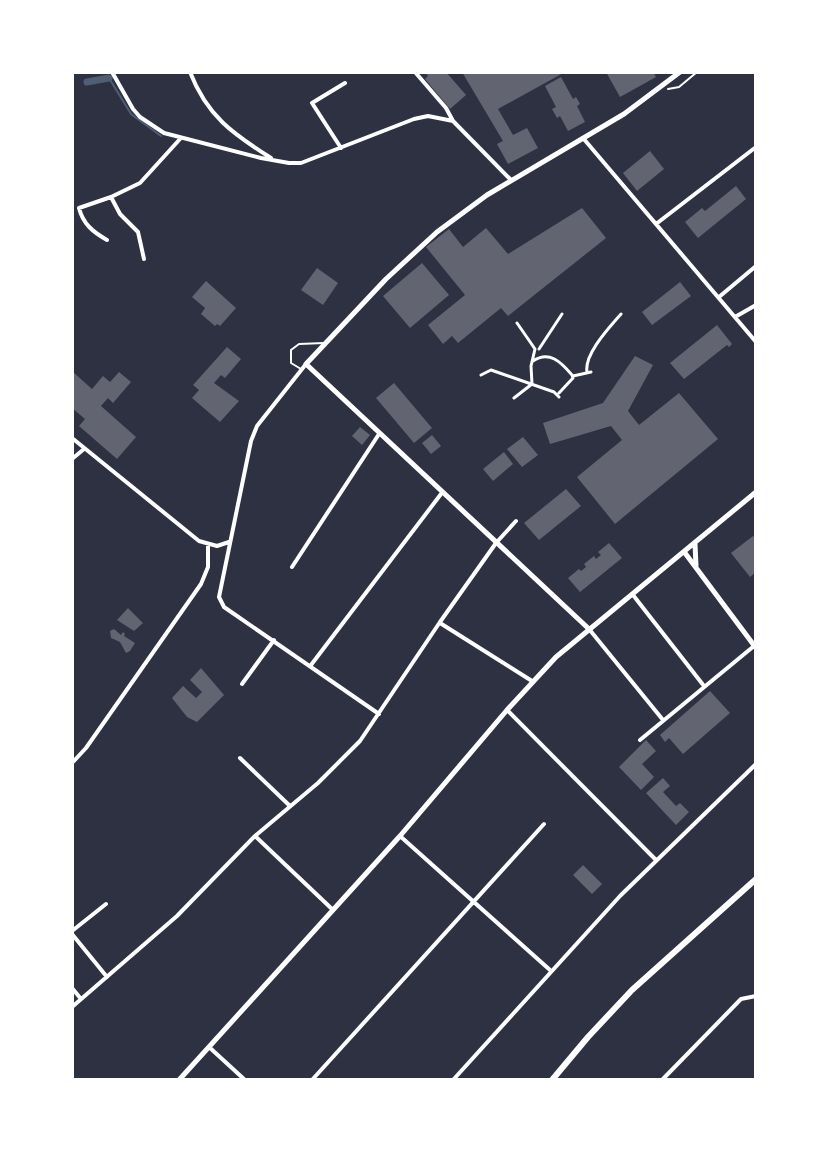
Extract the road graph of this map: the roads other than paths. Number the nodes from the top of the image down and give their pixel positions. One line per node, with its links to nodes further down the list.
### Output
1 (112, 72): 10 (street)
2 (190, 72): 13 (street)
3 (415, 72): 6 (street)
4 (680, 72): 9 (street)
5 (345, 83): 12 (street)
6 (446, 108): 7 (street); 8 (street)
7 (440, 118): 8 (street); 12 (street)
8 (453, 121): 14 (street)
9 (583, 138): 14 (street); 16 (street)
10 (180, 139): 13 (street); 15 (street)
11 (756, 147): 16 (street)
12 (341, 148): 13 (street)
13 (273, 159)
14 (511, 180): 27 (street)
15 (111, 197): 17 (street); 18 (street)
16 (656, 224): 20 (street)
17 (107, 240)
18 (144, 259)
19 (756, 266): 20 (street)
20 (719, 297): 24 (street)
21 (756, 305): 24 (street)
22 (562, 314): 28 (street)
23 (621, 314): 34 (street)
24 (735, 317): 26 (street)
25 (517, 323): 28 (street)
26 (756, 342)
27 (324, 343): 31 (street); 31 (lane)
28 (537, 349): 29 (street); 30 (street)
29 (541, 356): 30 (street); 34 (street)
30 (533, 361): 32 (street)
31 (304, 366): 38 (street); 45 (street)
32 (532, 373): 35 (street); 36 (street)
33 (481, 375): 35 (street)
34 (573, 376): 36 (street)
35 (523, 380): 36 (street)
36 (532, 384): 37 (street)
37 (514, 398)
38 (379, 434): 43 (street); 50 (street)
39 (72, 438): 40 (street)
40 (84, 449): 41 (street); 48 (street)
41 (72, 459)
42 (756, 492): 47 (street)
43 (441, 494): 46 (street); 57 (street)
44 (516, 521): 46 (street)
45 (229, 542): 48 (street); 55 (street)
46 (496, 543): 53 (street); 54 (street)
47 (696, 543): 49 (street); 51 (street)
48 (208, 546): 66 (street)
49 (684, 553): 51 (street); 52 (street)
50 (292, 567)
51 (697, 569): 56 (street)
52 (633, 595): 54 (street); 60 (street)
53 (440, 622): 58 (street); 62 (street)
54 (589, 629): 58 (street); 63 (street)
55 (274, 640): 57 (street); 59 (street)
56 (755, 647): 60 (street)
57 (311, 665): 62 (street)
58 (532, 681): 61 (street)
59 (242, 684)
60 (704, 686): 63 (street)
61 (507, 710): 71 (street); 72 (street)
62 (380, 714): 68 (street)
63 (663, 721): 64 (street)
64 (640, 740)
65 (240, 758): 68 (street)
66 (72, 763)
67 (756, 764): 72 (street)
68 (290, 806): 70 (street)
69 (544, 824): 74 (street)
70 (255, 836): 76 (street); 79 (street)
71 (400, 836): 74 (street); 76 (street)
72 (656, 860): 78 (street)
73 (756, 879): 89 (main road)
74 (474, 900): 78 (street); 87 (street)
75 (106, 904): 77 (street)
76 (332, 909): 84 (street)
77 (72, 932): 79 (street)
78 (550, 970): 88 (street)
79 (107, 977): 82 (street)
80 (72, 988): 82 (street)
81 (756, 996): 90 (street)
82 (81, 999): 83 (street)
83 (72, 1007)
84 (209, 1047): 85 (street); 86 (street)
85 (179, 1080)
86 (245, 1080)
87 (312, 1080)
88 (453, 1080)
89 (552, 1080)
90 (662, 1080)

